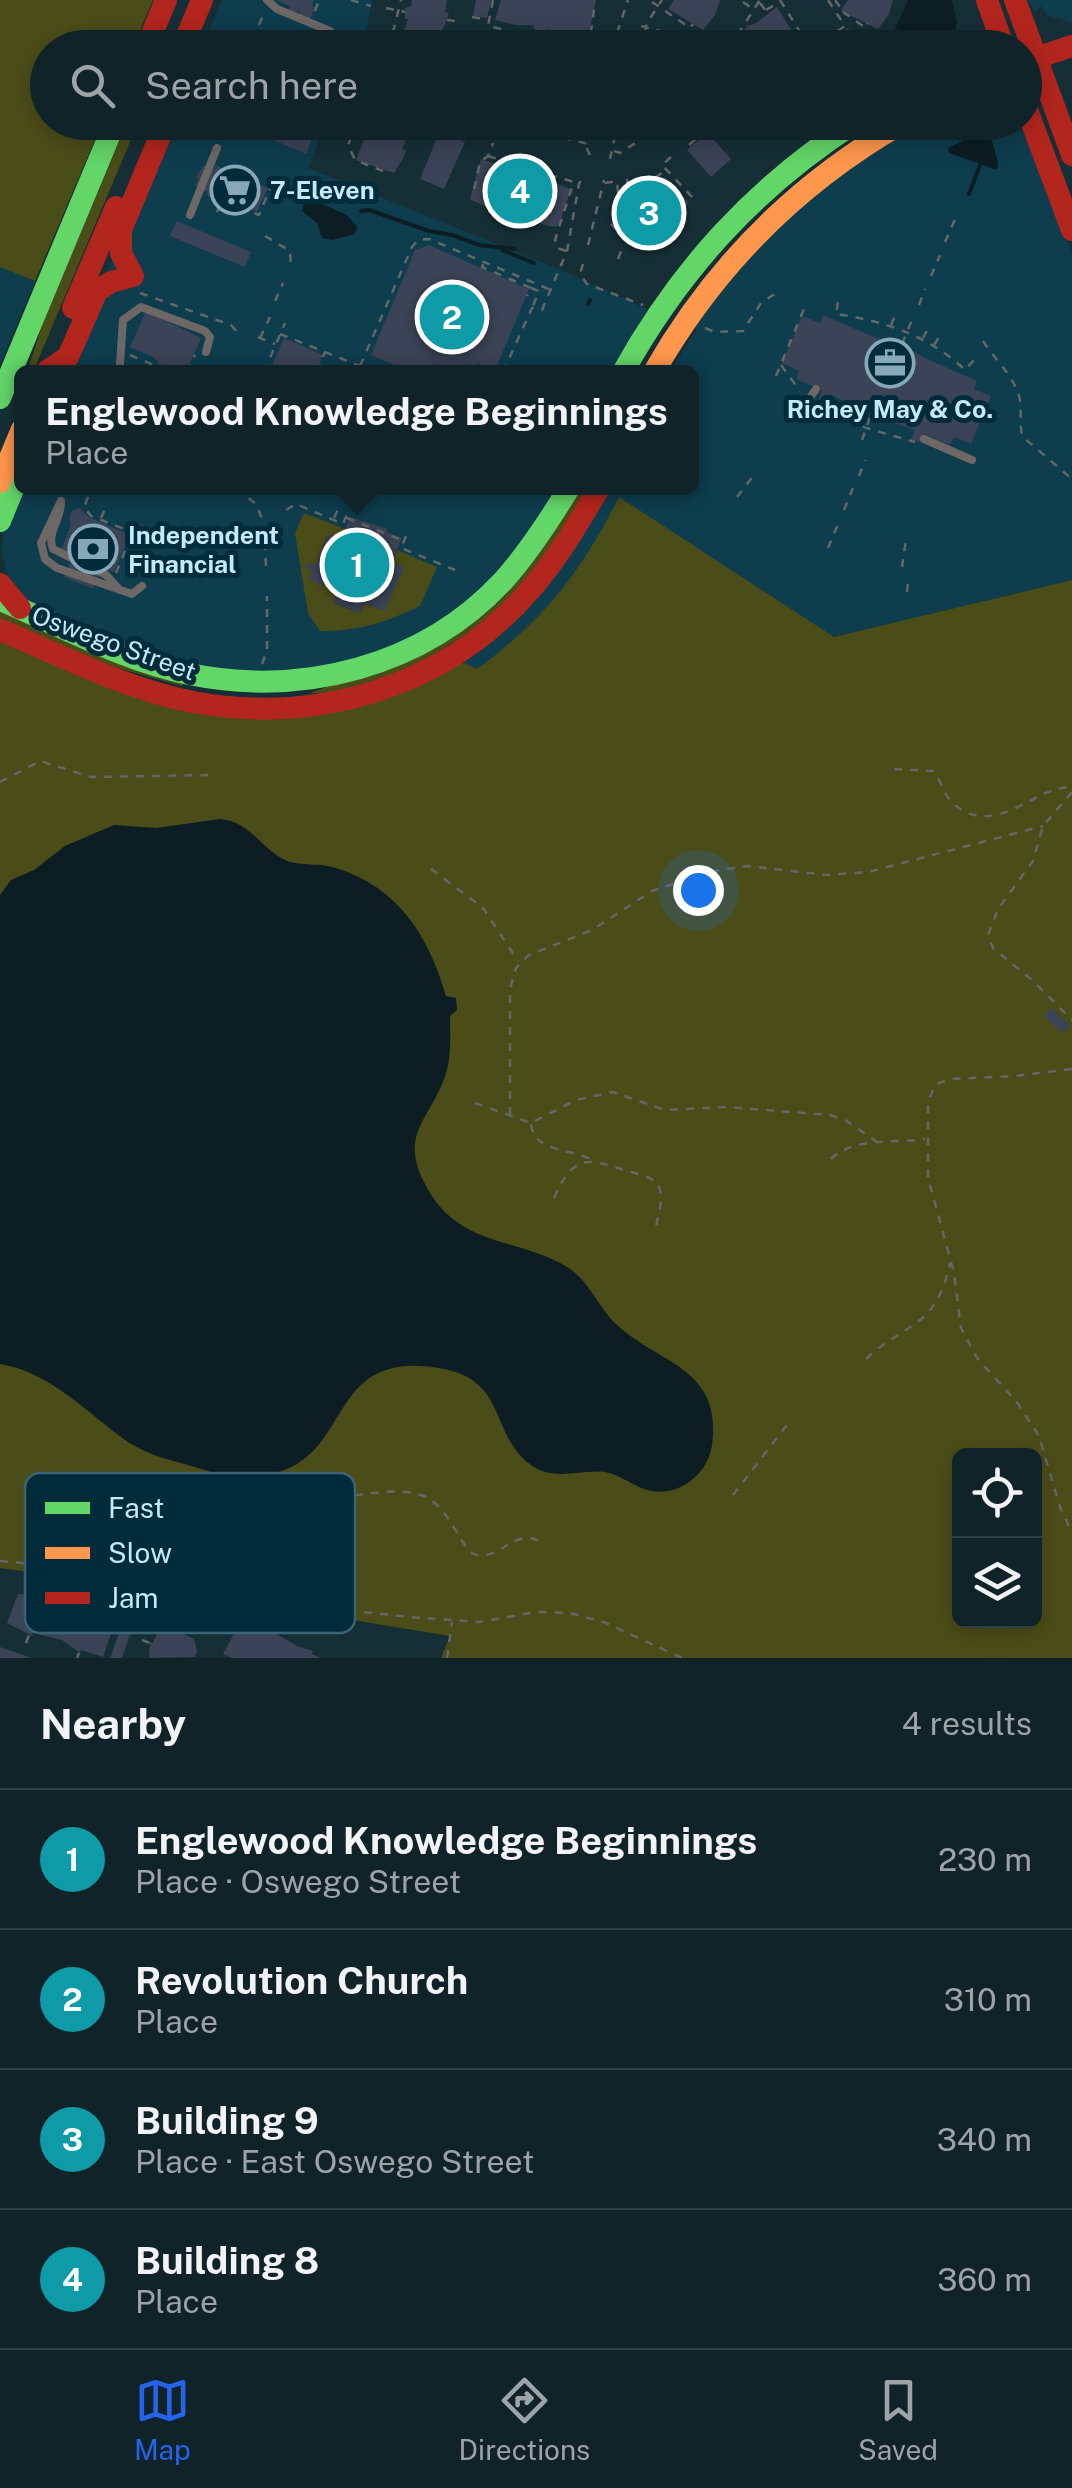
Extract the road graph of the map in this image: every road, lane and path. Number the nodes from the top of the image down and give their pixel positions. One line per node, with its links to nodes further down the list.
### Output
1 (166, 0): 39 (main road)
2 (202, 0): 40 (main road)
3 (319, 0): 29 (path)
4 (351, 0): 19 (path)
5 (392, 0): 14 (path)
6 (493, 0): 26 (path)
7 (626, 0): 45 (path)
8 (662, 0): 20 (path)
9 (780, 0): 15 (path); 49 (path)
10 (828, 0): 28 (path)
11 (835, 0): 27 (path)
12 (987, 0): 51 (main road)
13 (1015, 0): 52 (main road)
14 (401, 1): 24 (path)
15 (760, 1): 23 (path)
16 (652, 2): 20 (path)
17 (744, 2): 23 (path)
18 (267, 4): 36 (path); 41 (lane)
19 (371, 6)
20 (658, 6): 35 (path); 38 (path)
21 (386, 8): 24 (path)
22 (594, 9): 44 (path)
23 (754, 10): 31 (path)
24 (399, 11): 25 (path); 42 (path)
25 (405, 12)
26 (493, 13): 30 (path); 43 (path)
27 (846, 13): 28 (path); 34 (path)
28 (838, 16): 50 (path)
29 (312, 17)
30 (472, 17)
31 (748, 18): 37 (path); 48 (path)
32 (448, 20): 33 (path)
33 (456, 21)
34 (868, 23)
35 (693, 24)
36 (259, 25)
37 (752, 26)
38 (644, 27): 46 (path); 47 (path)
39 (154, 30)
40 (190, 30)
41 (328, 30)
42 (394, 30)
43 (504, 30)
44 (591, 30)
45 (617, 30)
46 (643, 30)
47 (651, 30)
48 (740, 30)
49 (799, 30)
50 (839, 30)
51 (998, 30)
52 (1021, 30)
53 (1072, 46): 54 (main road)
54 (1042, 56)
55 (1042, 91): 76 (main road)
56 (108, 140): 165 (main road)
57 (143, 140): 150 (main road)
58 (158, 140): 151 (main road)
59 (350, 140): 81 (path)
60 (572, 140): 69 (path)
61 (589, 140): 69 (path)
62 (615, 140): 72 (path)
63 (639, 140): 72 (path)
64 (695, 140): 70 (path)
65 (831, 140): 160 (main road)
66 (873, 140): 161 (main road)
67 (1038, 140): 97 (main road)
68 (493, 143): 75 (path)
69 (588, 144): 74 (path)
70 (689, 145)
71 (217, 148): 93 (lane)
72 (612, 150): 78 (path)
73 (518, 153): 79 (path)
74 (590, 155)
75 (488, 156): 79 (path); 86 (path)
76 (1072, 156)
77 (671, 157): 80 (path)
78 (610, 159)
79 (513, 166): 84 (path)
80 (666, 170): 88 (path); 90 (path)
81 (383, 171)
82 (584, 175): 84 (path)
83 (627, 179): 88 (path)
84 (576, 183): 103 (path); 103 (path)
85 (271, 186): 91 (path)
86 (474, 190)
87 (204, 192): 91 (path)
88 (628, 192): 89 (path)
89 (620, 193): 95 (path); 96 (path)
90 (693, 198)
91 (222, 200): 92 (path)
92 (216, 212)
93 (190, 215)
94 (956, 216): 100 (path)
95 (594, 220): 96 (path); 101 (path)
96 (610, 222): 99 (path)
97 (1072, 230)
98 (265, 236): 108 (path)
99 (633, 242)
100 (945, 242)
101 (588, 245)
102 (622, 249): 105 (path)
103 (567, 251): 114 (path)
104 (940, 255): 109 (path)
105 (618, 260)
106 (484, 262): 111 (path); 114 (path); 158 (path)
107 (583, 264): 121 (path)
108 (291, 267)
109 (931, 276)
110 (283, 283): 117 (path)
111 (531, 288): 116 (path); 122 (path)
112 (925, 289): 120 (path)
113 (130, 290): 132 (path)
114 (551, 290): 122 (path)
115 (780, 291): 129 (path)
116 (526, 295)
117 (276, 301)
118 (838, 302): 127 (path)
119 (806, 304): 149 (path)
120 (918, 305)
121 (644, 306)
122 (532, 308): 135 (path)
123 (896, 313): 127 (path)
124 (270, 317): 139 (path)
125 (912, 320): 131 (path)
126 (285, 323): 133 (path)
127 (891, 326): 131 (path)
128 (929, 327): 136 (path)
129 (706, 328)
130 (510, 332): 135 (path)
131 (907, 332): 136 (path); 140 (path)
132 (239, 334)
133 (280, 334): 139 (path); 143 (path)
134 (941, 334): 142 (path)
135 (519, 336): 159 (path)
136 (922, 339): 142 (path)
137 (320, 341): 143 (path)
138 (983, 341): 185 (path)
139 (276, 344): 155 (path)
140 (902, 344)
141 (128, 346): 152 (path)
142 (934, 346): 147 (path)
143 (316, 349): 145 (path)
144 (201, 352): 148 (lane); 154 (path)
145 (325, 352): 156 (path); 157 (path)
146 (157, 359): 153 (path)
147 (974, 360)
148 (120, 364)
149 (780, 364): 162 (path); 164 (path)
150 (49, 365)
151 (56, 365)
152 (152, 365)
153 (154, 365)
154 (193, 365)
155 (267, 365)
156 (320, 365)
157 (358, 365)
158 (360, 365)
159 (506, 365)
160 (627, 365)
161 (658, 365)
162 (776, 376)
163 (816, 389): 167 (lane)
164 (804, 394)
165 (0, 398)
166 (816, 400): 169 (path)
167 (799, 414)
168 (872, 415): 172 (path)
169 (842, 416): 170 (path); 171 (path)
170 (850, 420): 172 (path); 173 (path)
171 (838, 426)
172 (866, 428): 174 (path); 176 (path)
173 (846, 430)
174 (882, 434): 175 (path); 178 (path)
175 (894, 438): 177 (path); 179 (path)
176 (862, 440)
177 (921, 441): 182 (lane)
178 (879, 444)
179 (892, 448)
180 (14, 449): 186 (main road)
181 (866, 460): 184 (path)
182 (972, 460)
183 (754, 475): 193 (path)
184 (859, 476)
185 (1072, 479)
186 (0, 482)
187 (14, 487): 202 (main road)
188 (853, 488): 198 (path)
189 (245, 495): 200 (path)
190 (565, 495): 220 (main road, Oswego Street)
191 (594, 495): 221 (main road, Oswego Street)
192 (88, 497): 199 (path)
193 (738, 497)
194 (60, 501): 217 (lane)
195 (107, 504): 199 (path)
196 (339, 507): 201 (path)
197 (286, 510): 201 (path)
198 (844, 510)
199 (100, 520): 205 (path)
200 (263, 520)
201 (334, 520): 213 (path)
202 (0, 521)
203 (146, 521): 206 (path)
204 (838, 522): 210 (path)
205 (133, 532): 206 (path); 214 (path)
206 (140, 534): 208 (path)
207 (906, 539): 211 (path)
208 (152, 540)
209 (265, 542): 212 (path)
210 (828, 548)
211 (902, 567)
212 (266, 569)
213 (454, 570)
214 (116, 575)
215 (908, 582): 218 (path)
216 (0, 584): 220 (main road)
217 (142, 586)
218 (907, 592)
219 (267, 596): 222 (path)
220 (10, 604)
221 (0, 630)
222 (257, 668)
223 (894, 769): 226 (path)
224 (215, 775): 225 (path)
225 (0, 782)
226 (1072, 790): 227 (path)
227 (1043, 826): 229 (path); 230 (path)
228 (432, 869): 229 (path)
229 (520, 963): 233 (path)
230 (1072, 1020)
231 (1072, 1068): 235 (path)
232 (476, 1102): 233 (path)
233 (510, 1115): 234 (path)
234 (531, 1122): 236 (path); 237 (path)
235 (928, 1138): 236 (path); 241 (path)
236 (876, 1142): 238 (path)
237 (592, 1160): 239 (path); 240 (path)
238 (831, 1160)
239 (554, 1198)
240 (656, 1227)
241 (951, 1258): 242 (path); 246 (path)
242 (866, 1359)
243 (790, 1422): 244 (path)
244 (733, 1496)
245 (355, 1497): 247 (path)
246 (1072, 1533)
247 (541, 1542)
248 (0, 1561): 249 (path)
249 (25, 1563)
250 (355, 1611): 251 (path)
251 (452, 1620): 256 (path); 257 (path)
252 (29, 1635): 254 (path)
253 (142, 1640): 255 (path)
254 (26, 1643)
255 (150, 1643)
256 (448, 1658)
257 (682, 1658)

